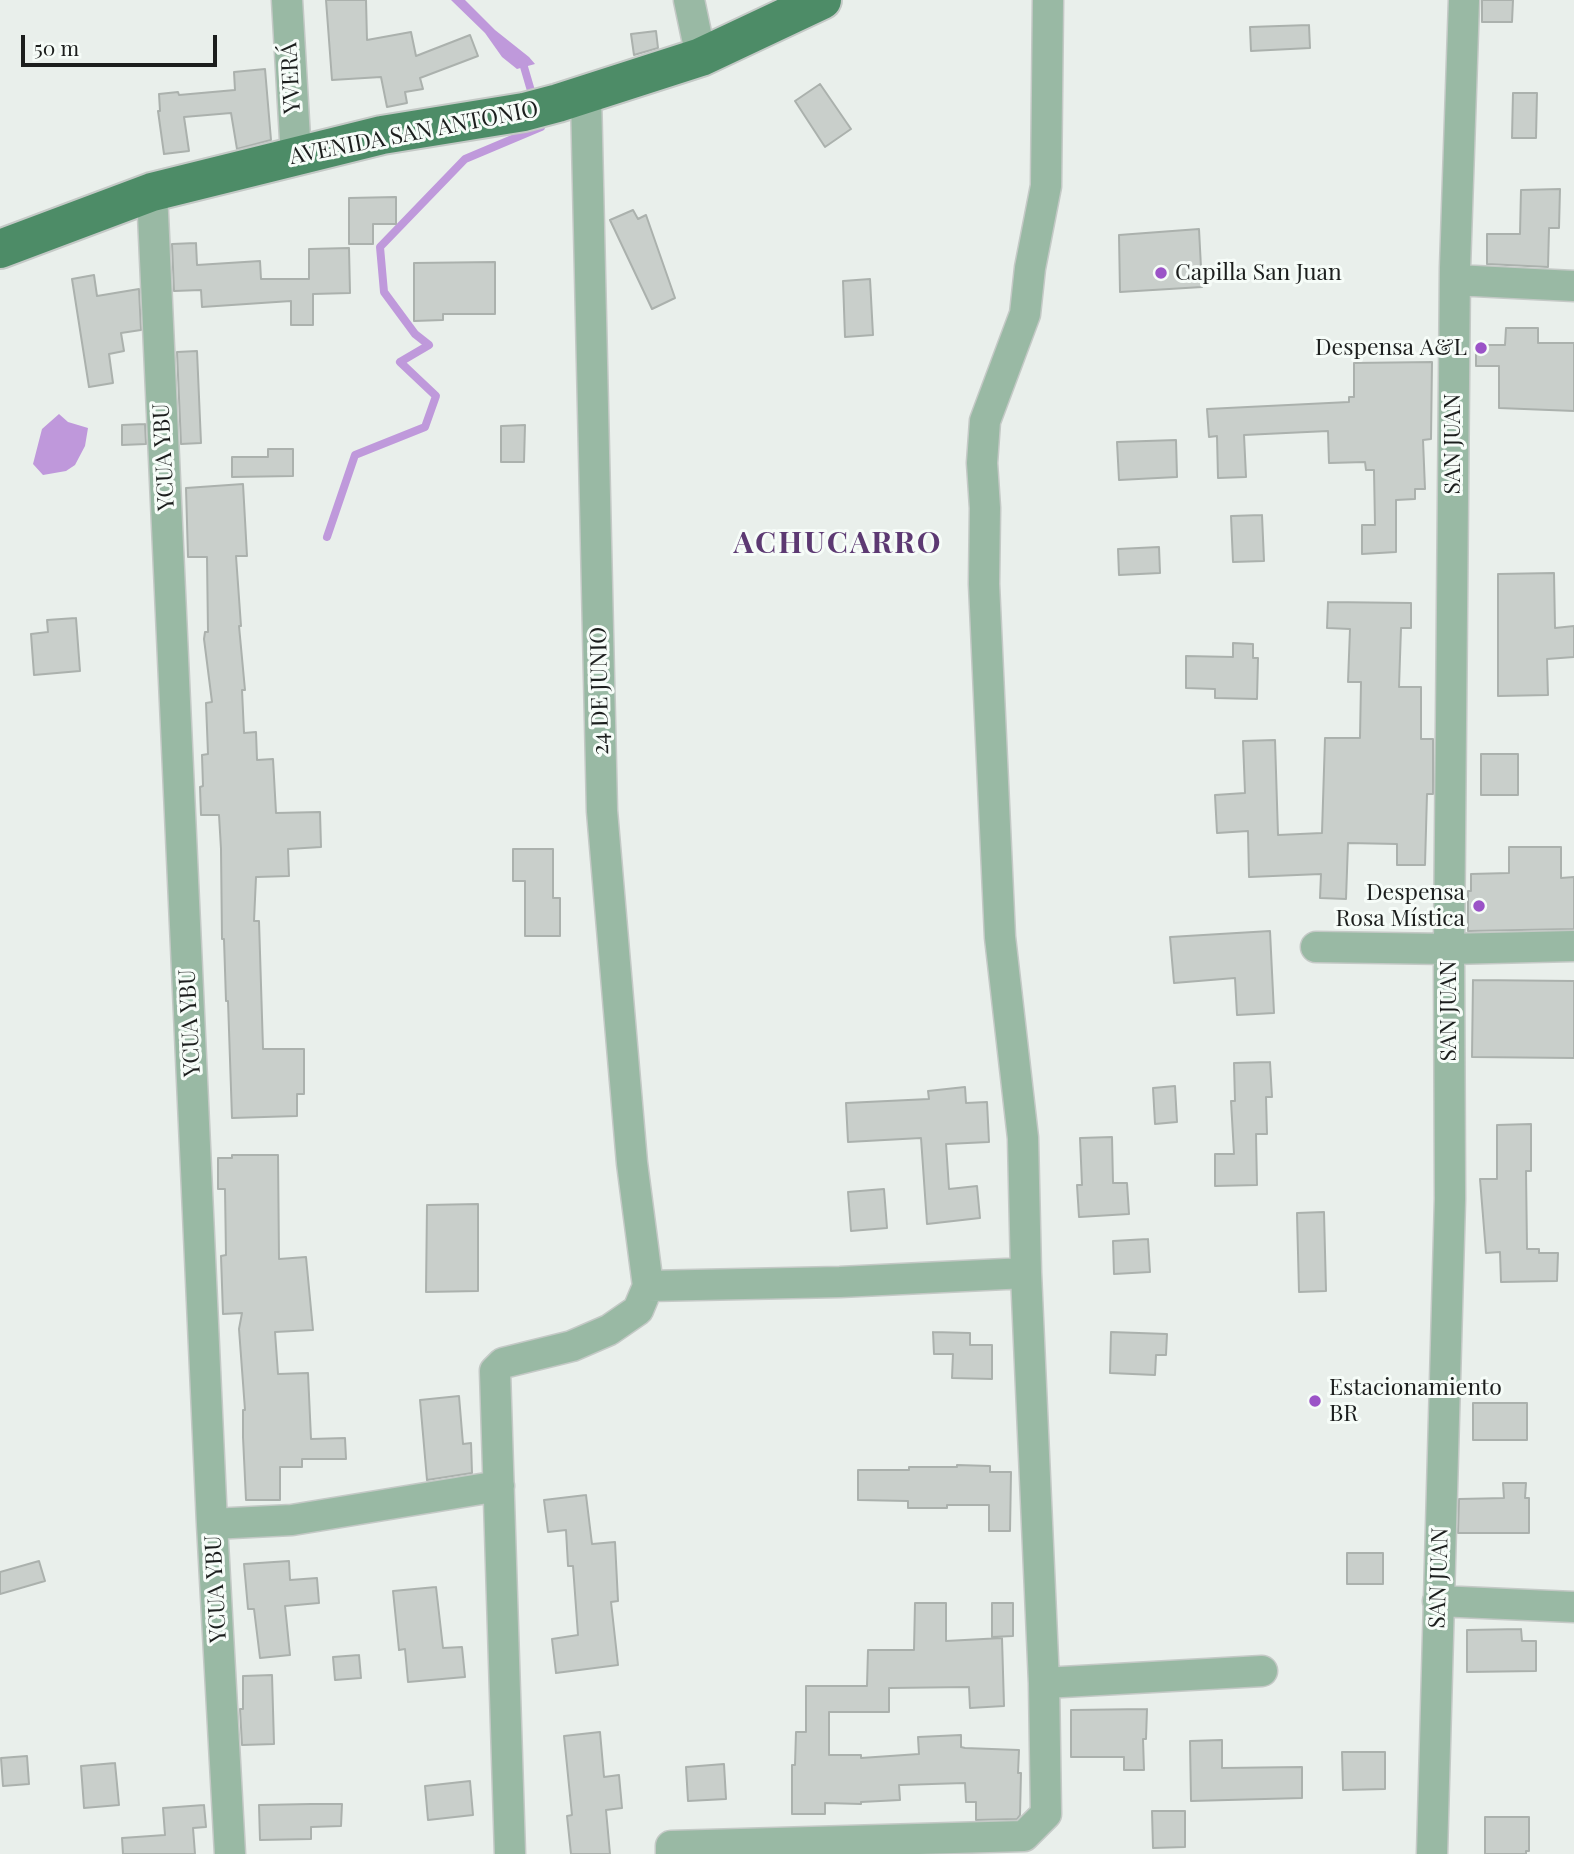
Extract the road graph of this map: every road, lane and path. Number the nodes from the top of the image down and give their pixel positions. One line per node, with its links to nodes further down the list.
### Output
1 (287, 0): 8 (street, YVERÁ)
2 (689, 0): 6 (street)
3 (822, 0): 6 (main road, AVENIDA SAN ANTONIO)
4 (1048, 0): 16 (street)
5 (1464, 0): 11 (street, SAN JUAN)
6 (701, 57): 7 (main road, AVENIDA SAN ANTONIO)
7 (556, 103): 8 (main road, AVENIDA SAN ANTONIO); 17 (street, 24 DE JUNIO)
8 (296, 156): 9 (main road, AVENIDA SAN ANTONIO)
9 (152, 192): 10 (main road, AVENIDA SAN ANTONIO); 19 (street, YCUA YBU)
10 (0, 249)
11 (1455, 280): 12 (street); 15 (street, SAN JUAN)
12 (1574, 286)
13 (1574, 946): 15 (street)
14 (1316, 947): 15 (street)
15 (1449, 949): 20 (street, SAN JUAN)
16 (1026, 1273): 17 (street); 23 (street)
17 (648, 1286): 18 (street)
18 (499, 1486): 19 (street); 26 (street)
19 (212, 1524): 25 (street, YCUA YBU)
20 (1438, 1601): 21 (street); 27 (street, SAN JUAN)
21 (1574, 1607)
22 (1262, 1671): 23 (street)
23 (1044, 1683): 24 (street)
24 (671, 1850)
25 (230, 1854)
26 (510, 1854)
27 (1432, 1854)

